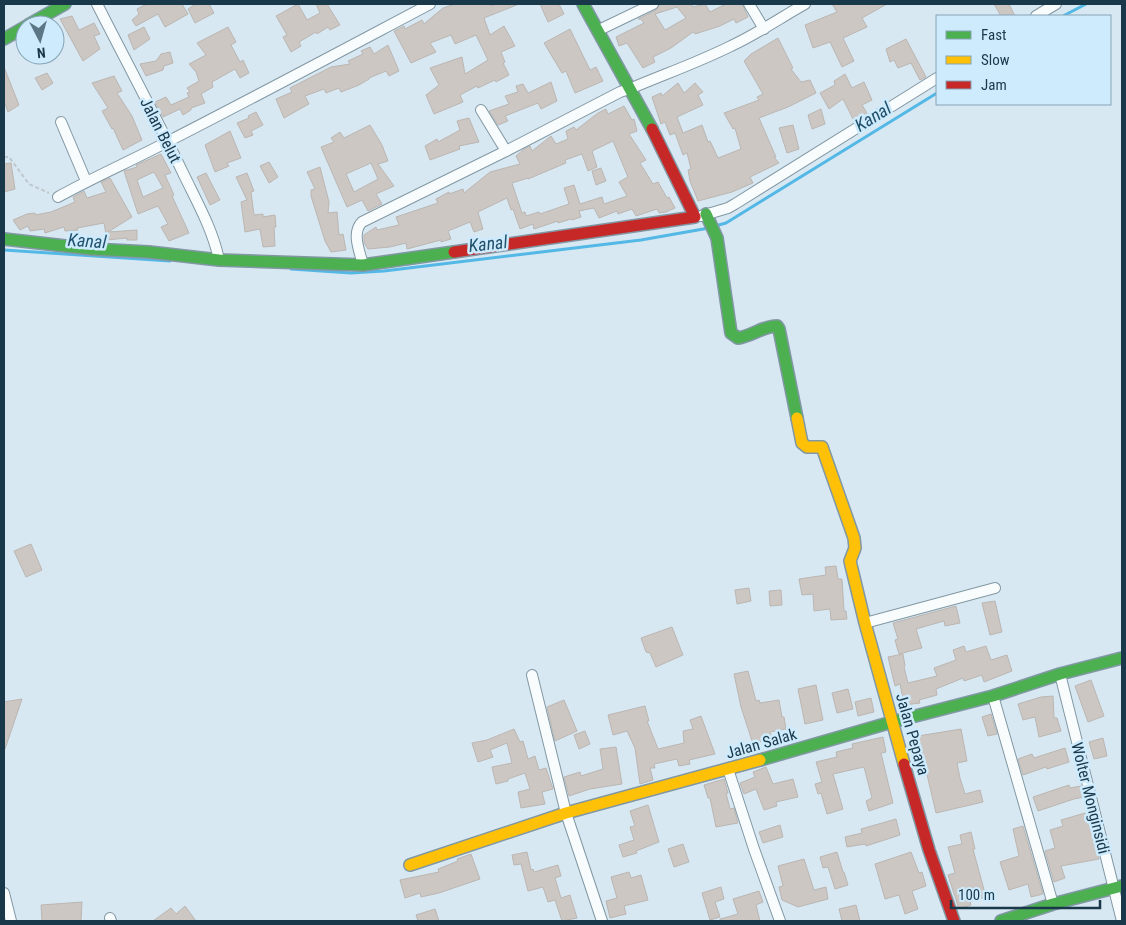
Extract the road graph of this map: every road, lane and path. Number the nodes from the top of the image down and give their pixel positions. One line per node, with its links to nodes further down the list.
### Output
1 (65, 4): 9 (main road)
2 (97, 4): 19 (street, Jalan Belut)
3 (430, 4): 19 (street)
4 (583, 4): 12 (main road)
5 (653, 4): 12 (street)
6 (748, 4): 11 (street)
7 (805, 4): 11 (street)
8 (1056, 4): 10 (street)
9 (46, 15)
10 (1038, 15)
11 (764, 29): 16 (street)
12 (599, 30): 16 (main road)
13 (15, 32): 14 (main road)
14 (4, 39)
15 (936, 79): 24 (street)
16 (632, 88): 20 (street); 24 (main road)
17 (481, 110): 20 (street)
18 (61, 122): 22 (street)
19 (168, 142): 22 (street); 26 (street, Jalan Belut)
20 (506, 151): 27 (street)
21 (4, 157): 23 (path)
22 (86, 181): 23 (street)
23 (58, 197)
24 (703, 216): 27 (main road); 29 (main road, Jalan Pepaya)
25 (4, 239): 26 (main road)
26 (219, 260): 27 (main road)
27 (363, 265)
28 (996, 588): 29 (street)
29 (865, 622): 34 (main road, Jalan Pepaya)
30 (1122, 658): 31 (main road, Jalan Salak)
31 (1060, 674): 33 (main road, Jalan Salak); 38 (street, Wolter Monginsidi)
32 (532, 675): 36 (street)
33 (993, 696): 34 (main road, Jalan Salak); 40 (street)
34 (892, 722): 35 (main road, Jalan Salak); 44 (main road, Jalan Pepaya)
35 (728, 769): 36 (main road, Jalan Salak); 43 (street)
36 (566, 813): 37 (main road, Jalan Salak); 42 (street)
37 (410, 866)
38 (1118, 888): 40 (main road); 46 (street, Wolter Monginsidi)
39 (4, 895): 41 (street)
40 (1053, 904): 45 (main road)
41 (10, 921)
42 (602, 921)
43 (780, 921)
44 (954, 921)
45 (1001, 921)
46 (1122, 921)

